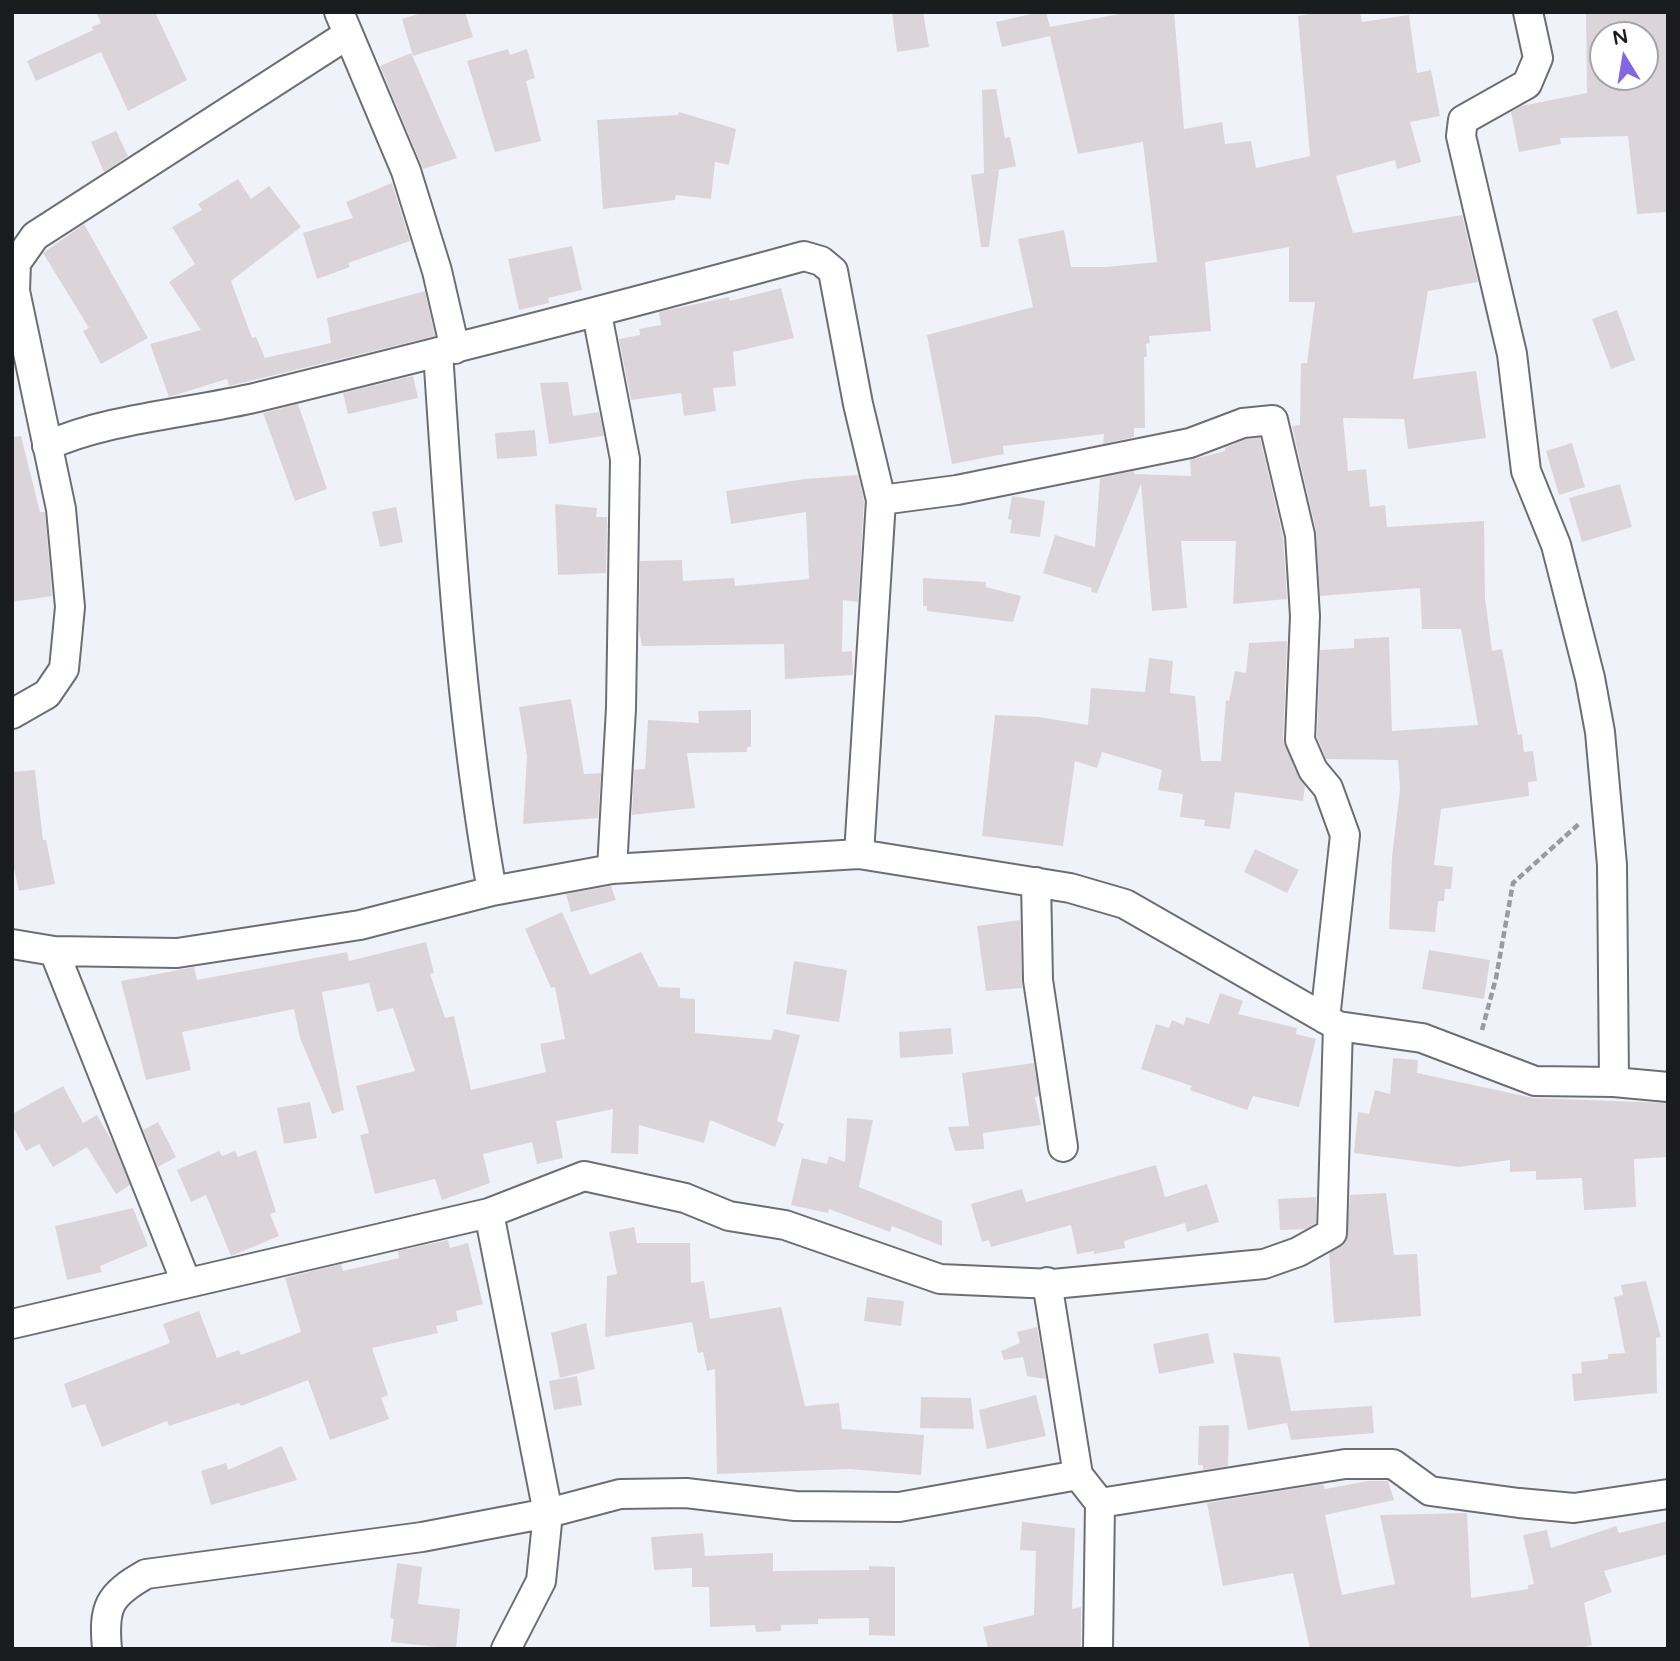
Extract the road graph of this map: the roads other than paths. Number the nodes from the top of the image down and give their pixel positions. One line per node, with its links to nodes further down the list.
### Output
1 (1528, 12): 16 (street)
2 (343, 23): 4 (street); 5 (street)
3 (597, 314): 4 (street); 7 (street); 10 (street)
4 (447, 351): 6 (street); 12 (street)
5 (24, 392): 6 (street)
6 (47, 446): 8 (street)
7 (881, 500): 9 (street); 15 (street)
8 (12, 714)
9 (859, 854): 10 (street); 11 (street)
10 (612, 869): 12 (street)
11 (1036, 882): 15 (street); 18 (street)
12 (492, 891): 14 (street)
13 (12, 944): 14 (street)
14 (54, 951): 20 (street)
15 (1332, 1022): 16 (street); 21 (street)
16 (1614, 1082): 17 (street)
17 (1668, 1087)
18 (1063, 1147)
19 (489, 1213): 20 (street); 21 (street); 26 (street)
20 (186, 1282): 22 (street)
21 (1047, 1282): 23 (street)
22 (12, 1324)
23 (1078, 1475): 25 (street); 26 (street)
24 (1668, 1494): 25 (street)
25 (1100, 1503): 29 (street)
26 (548, 1513): 27 (street); 28 (street)
27 (107, 1649)
28 (506, 1649)
29 (1098, 1649)

